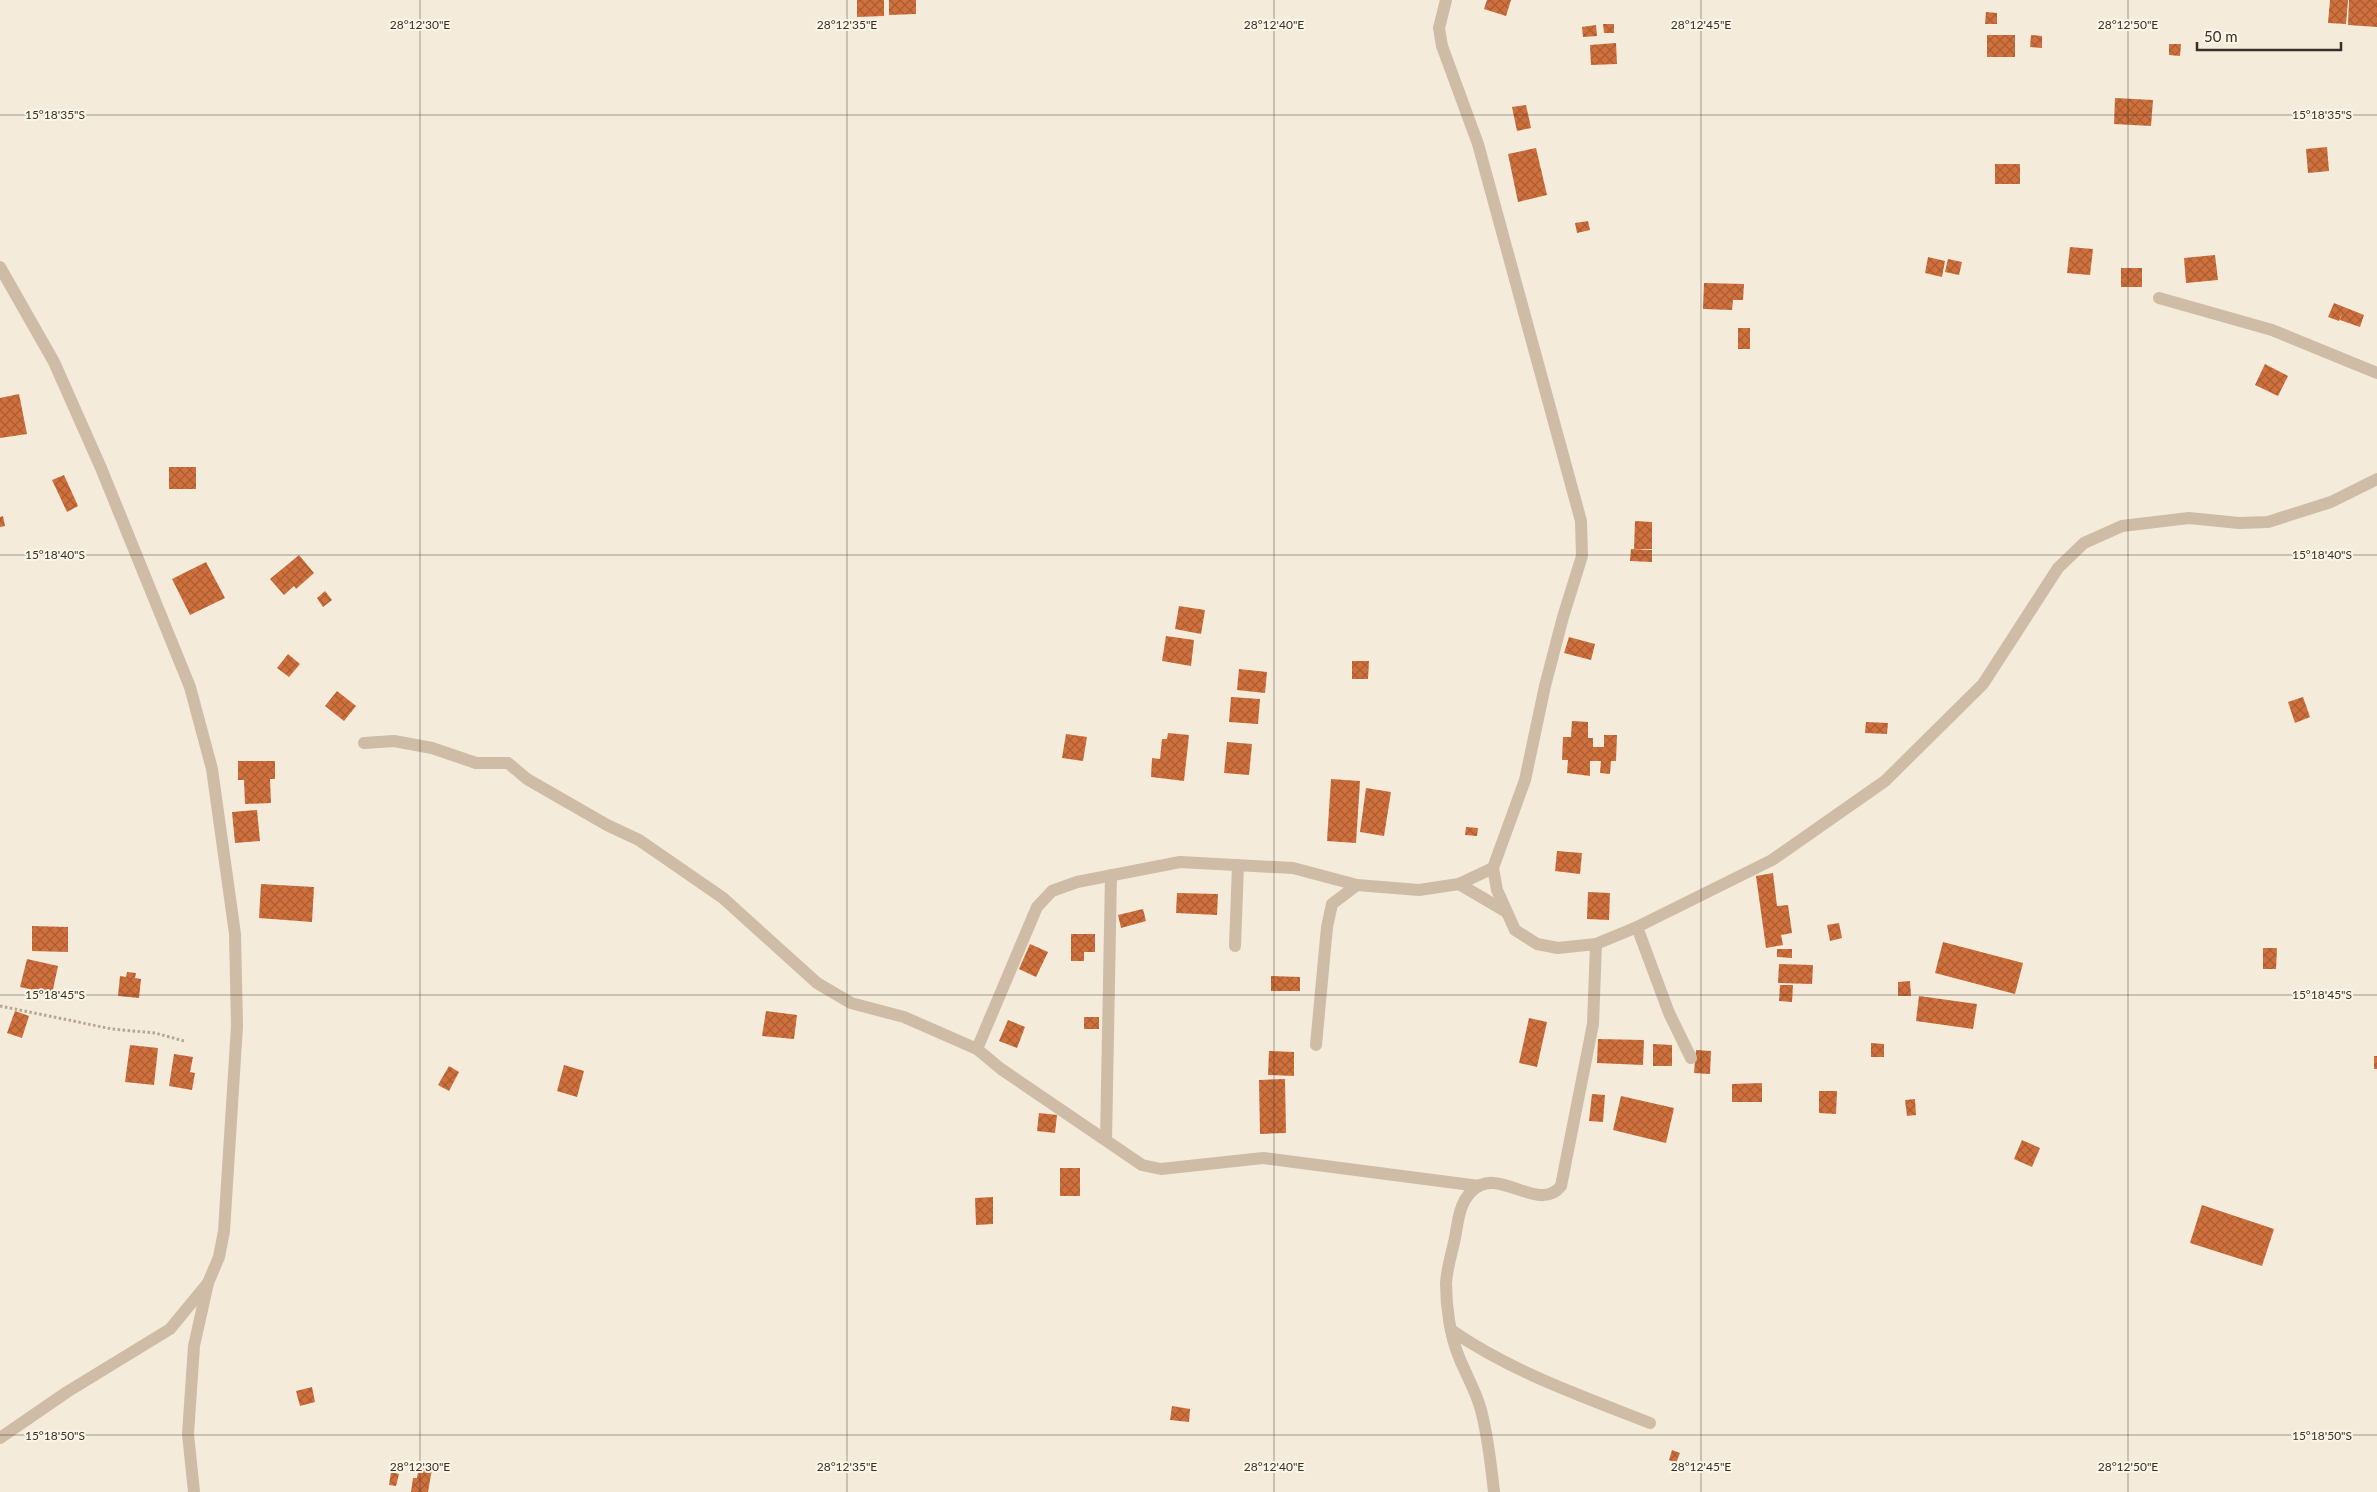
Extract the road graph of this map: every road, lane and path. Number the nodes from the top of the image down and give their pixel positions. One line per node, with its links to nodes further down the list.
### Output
1 (1446, 0): 8 (street)
2 (0, 267): 23 (street)
3 (2159, 298): 4 (street)
4 (2377, 373)
5 (2377, 479): 13 (street)
6 (364, 743): 19 (street)
7 (1238, 865): 9 (street); 11 (street); 15 (street)
8 (1493, 868): 10 (street); 12 (street)
9 (1111, 875): 19 (street); 21 (street)
10 (1459, 884): 11 (street); 12 (street)
11 (1357, 885): 18 (street)
12 (1505, 911): 14 (street)
13 (1637, 927): 14 (street); 20 (street)
14 (1596, 944): 22 (street)
15 (1235, 946)
16 (0, 1006): 17 (path)
17 (184, 1041)
18 (1316, 1046)
19 (976, 1049): 21 (street)
20 (1691, 1058)
21 (1106, 1140): 22 (street)
22 (1479, 1186): 24 (street)
23 (208, 1283): 26 (street); 27 (street)
24 (1451, 1330): 25 (street); 28 (street)
25 (1650, 1423)
26 (0, 1438)
27 (194, 1492)
28 (1494, 1492)

